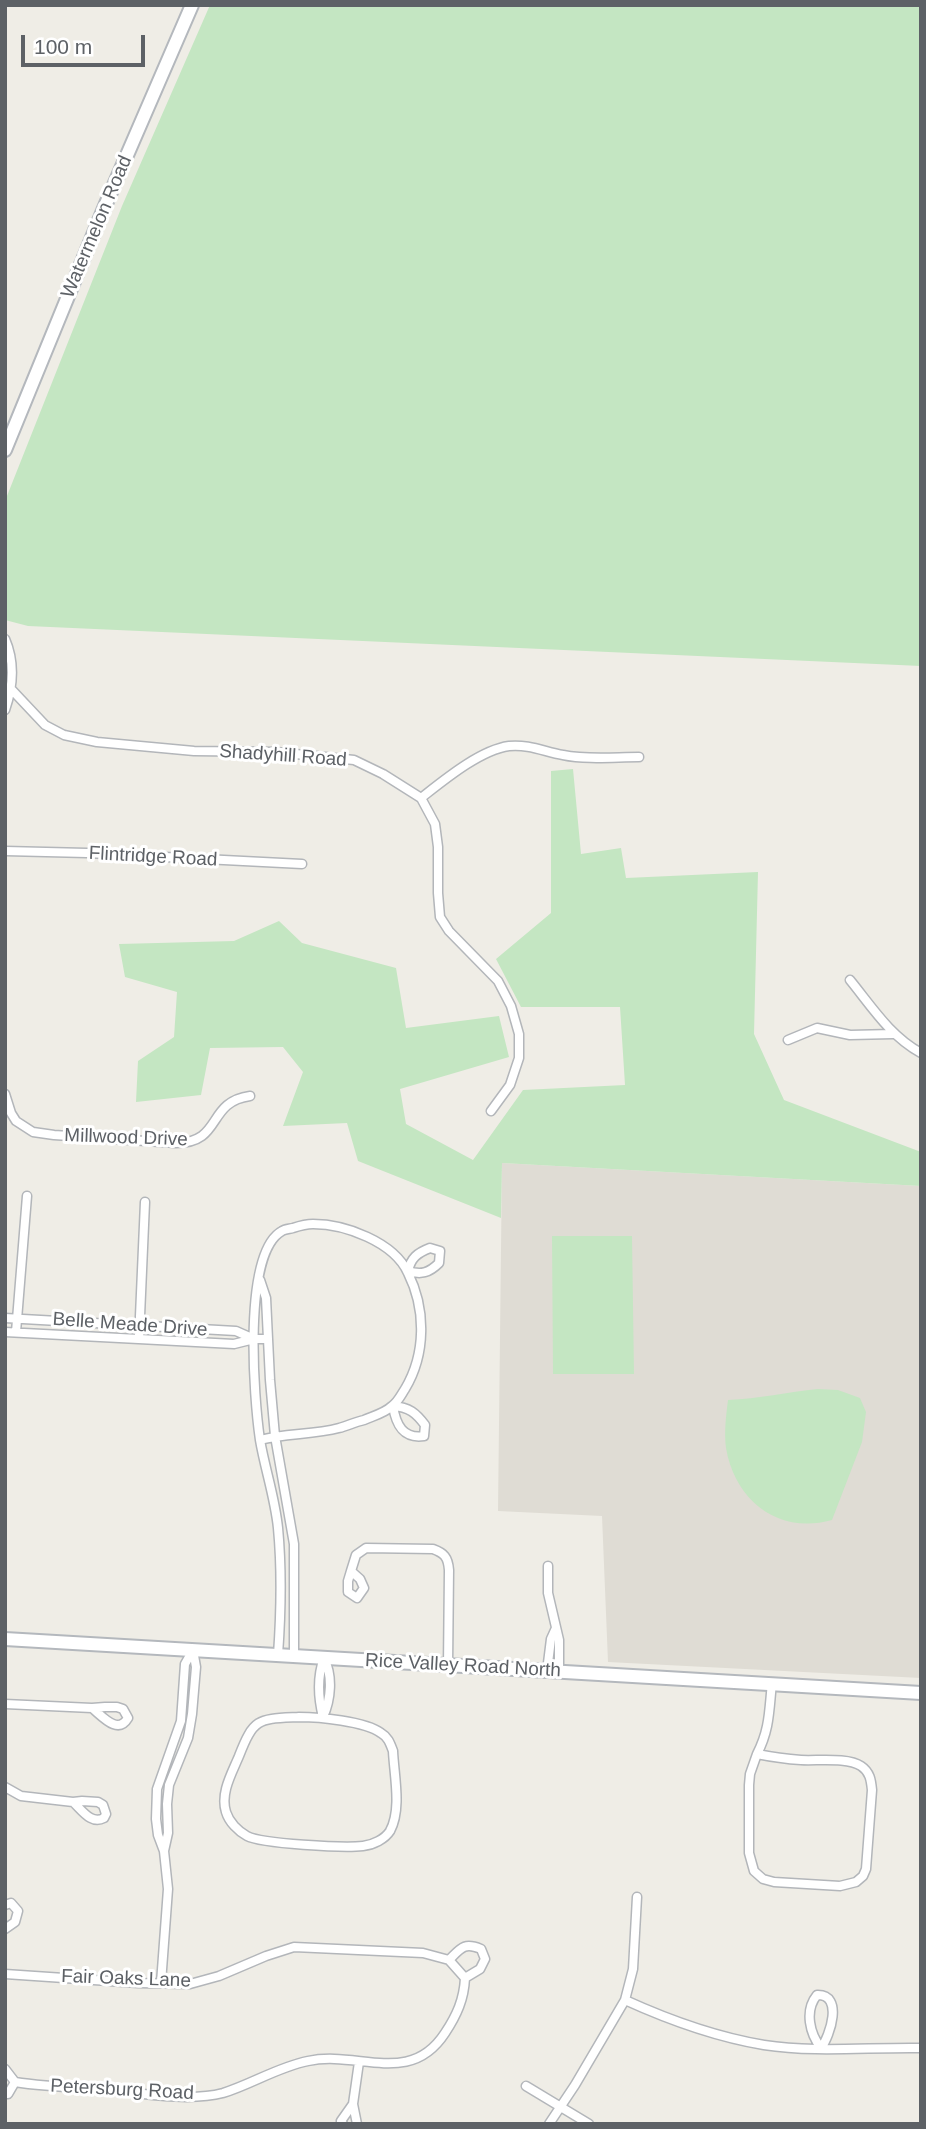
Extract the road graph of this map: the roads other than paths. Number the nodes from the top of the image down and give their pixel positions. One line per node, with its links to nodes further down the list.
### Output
1 (192, 5): 2 (street, Watermelon Road)
2 (5, 450)
3 (5, 639): 4 (street)
4 (12, 690): 5 (street); 7 (street, Shadyhill Road)
5 (5, 710)
6 (639, 757): 7 (street)
7 (421, 798): 16 (street)
8 (5, 851): 9 (street, Flintridge Road)
9 (302, 864)
10 (850, 980): 11 (street)
11 (893, 1034): 12 (street); 13 (street)
12 (788, 1040)
13 (921, 1053)
14 (5, 1094): 15 (street, Millwood Drive)
15 (250, 1096)
16 (491, 1111)
17 (27, 1196): 21 (street)
18 (145, 1202): 22 (street)
19 (260, 1280): 26 (street); 27 (street); 28 (street)
20 (5, 1318): 21 (street, Belle Meade Drive)
21 (17, 1318): 22 (street, Belle Meade Drive); 24 (street)
22 (138, 1325): 25 (street); 26 (street, Belle Meade Drive)
23 (5, 1332): 24 (street, Belle Meade Drive)
24 (16, 1332): 25 (street, Belle Meade Drive)
25 (139, 1339): 26 (street, Belle Meade Drive)
26 (254, 1339): 27 (street, Belle Meade Drive); 30 (street)
27 (268, 1339): 29 (street)
28 (393, 1406): 28 (street); 29 (street)
29 (275, 1436): 30 (street); 37 (street)
30 (260, 1440): 36 (street)
31 (548, 1566): 41 (street)
32 (351, 1571): 34 (street)
33 (5, 1639): 35 (street, Rice Valley Road North)
34 (448, 1640): 39 (street); 40 (street)
35 (192, 1650): 36 (street, Rice Valley Road North); 56 (street)
36 (278, 1655): 37 (street, Rice Valley Road North)
37 (294, 1656): 38 (street, Rice Valley Road North)
38 (324, 1658): 39 (street, Rice Valley Road North); 46 (street)
39 (434, 1665): 40 (street, Rice Valley Road North)
40 (448, 1666): 41 (street, Rice Valley Road North)
41 (553, 1671): 42 (street, Rice Valley Road North)
42 (772, 1683): 43 (street, Rice Valley Road North); 47 (street)
43 (921, 1693)
44 (5, 1704): 45 (street)
45 (92, 1709)
46 (323, 1717): 46 (street)
47 (757, 1754): 47 (street)
48 (8, 1793): 49 (street)
49 (73, 1802)
50 (637, 1897): 57 (street)
51 (5, 1905): 52 (street)
52 (5, 1929)
53 (449, 1960): 55 (street); 55 (street, Petersburg Road); 56 (street, Fair Oaks Lane)
54 (5, 1975): 56 (street, Fair Oaks Lane)
55 (465, 1978): 60 (street, Petersburg Road)
56 (161, 1983)
57 (625, 2000): 58 (street); 66 (street)
58 (821, 2048): 58 (street); 59 (street)
59 (921, 2048)
60 (359, 2062): 62 (street, Petersburg Road); 65 (street)
61 (5, 2070): 62 (street)
62 (15, 2082): 64 (street)
63 (526, 2086): 66 (street)
64 (5, 2094)
65 (353, 2104): 67 (street); 68 (street)
66 (561, 2106): 69 (street); 70 (street)
67 (343, 2124)
68 (357, 2124)
69 (549, 2124)
70 (589, 2124)

